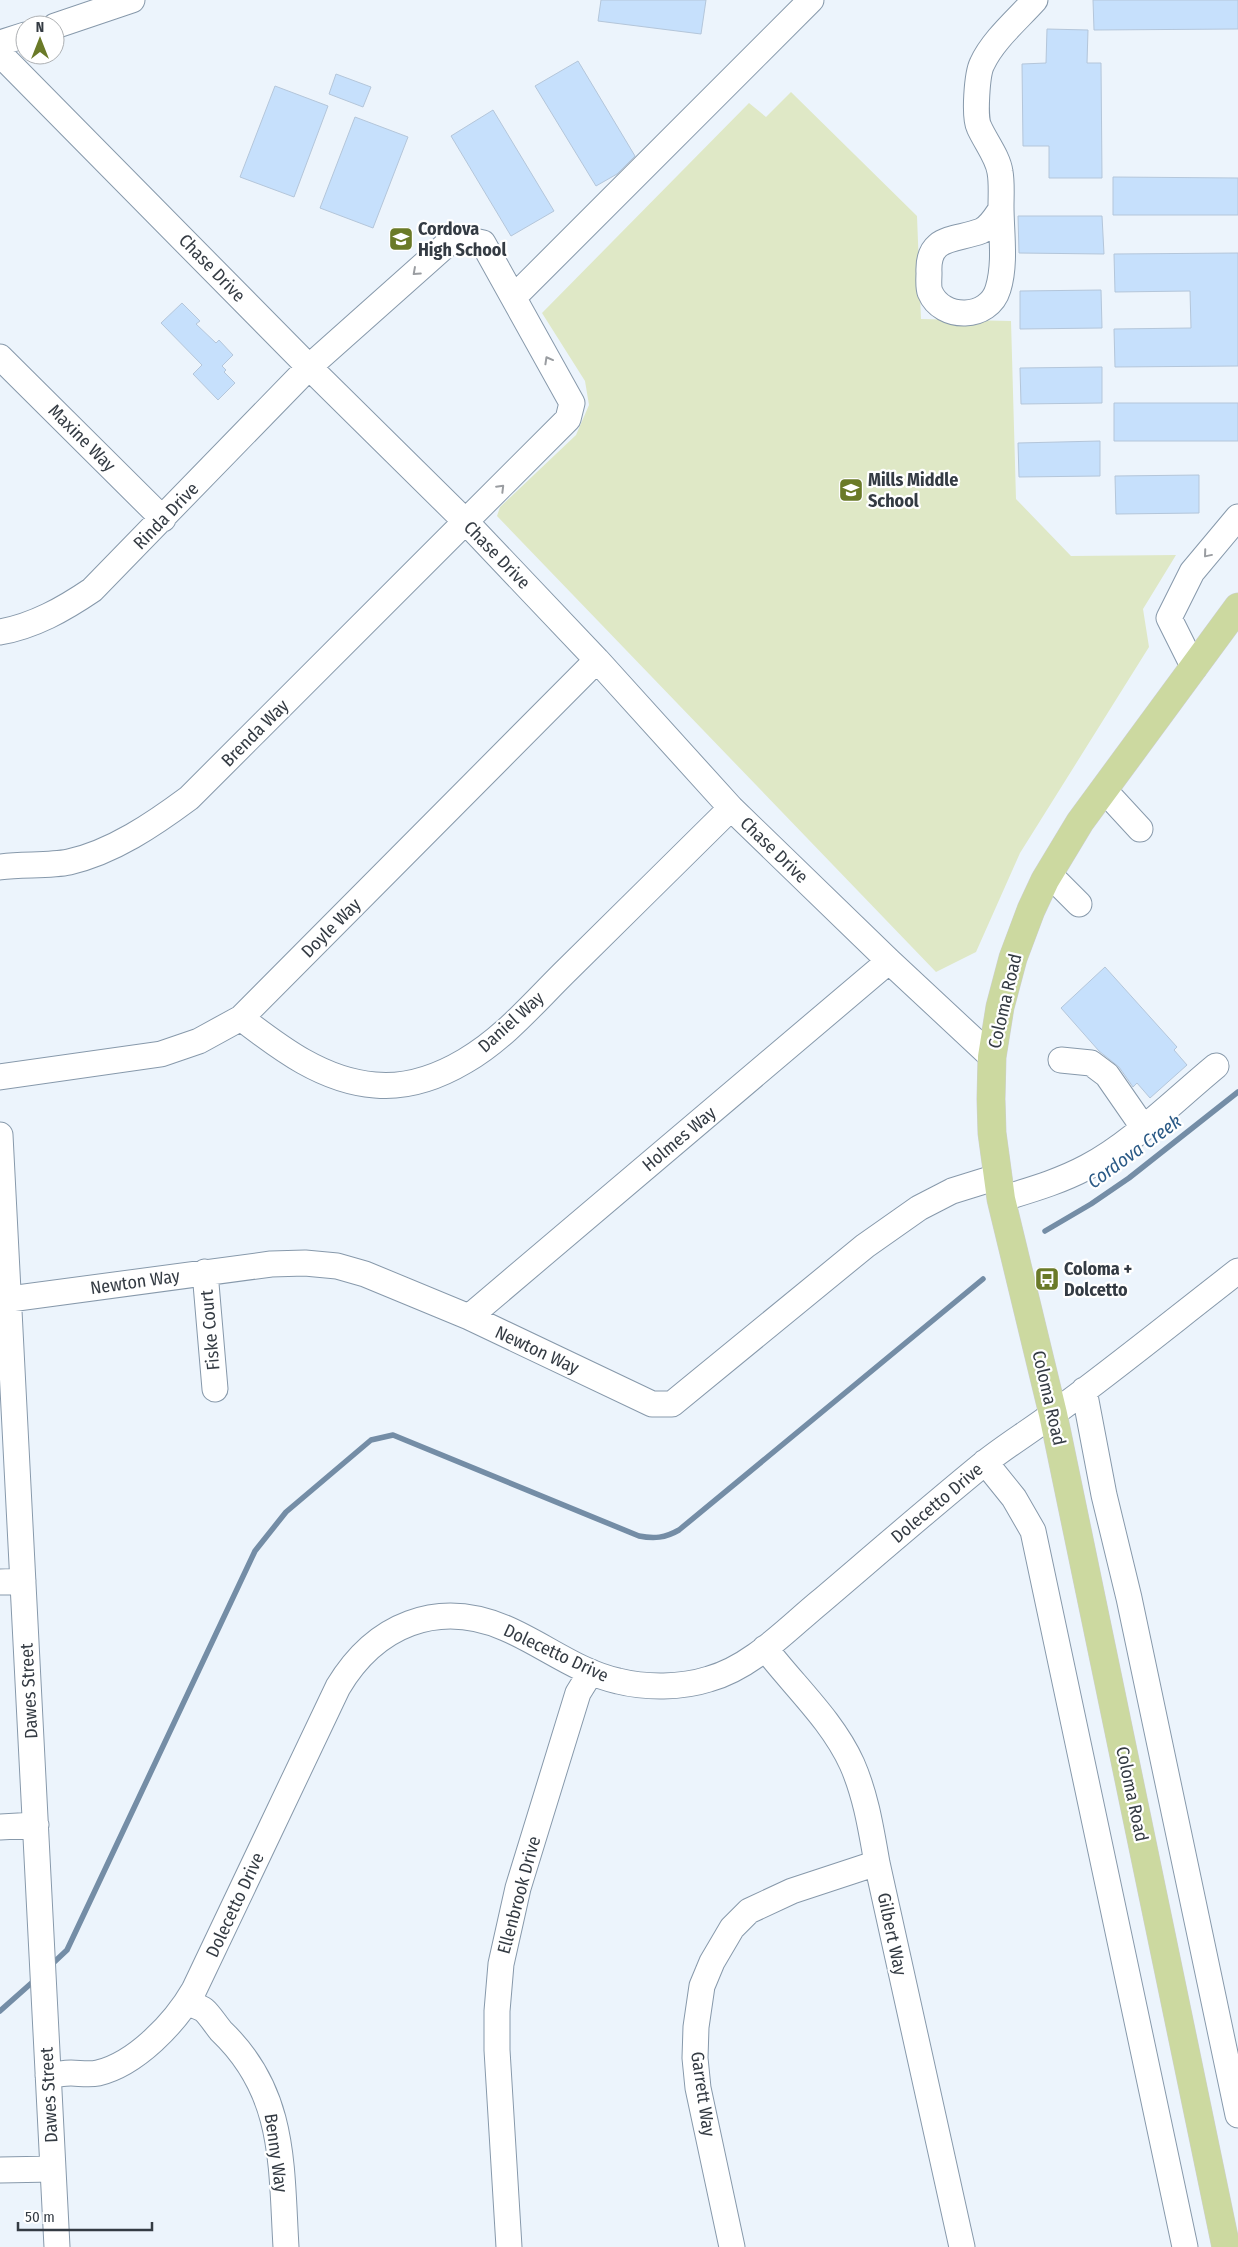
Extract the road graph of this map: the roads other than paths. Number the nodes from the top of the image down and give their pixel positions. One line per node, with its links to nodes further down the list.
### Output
1 (132, 0): 4 (street)
2 (811, 0): 9 (street)
3 (1036, 0): 8 (street)
4 (65, 23)
5 (15, 39): 6 (street)
6 (0, 44)
7 (0, 54): 11 (street, Chase Drive)
8 (1001, 209)
9 (514, 298): 11 (street, Rinda Drive, one-way to 11); 14 (street, Brenda Way, one-way to 9)
10 (0, 357): 13 (street, Maxine Way)
11 (308, 367): 13 (street, Rinda Drive); 14 (street, Chase Drive)
12 (1238, 517): 18 (street, one-way to 18)
13 (163, 519): 16 (street, Rinda Drive)
14 (466, 522): 17 (street, Chase Drive); 22 (street, Brenda Way)
15 (1238, 607): 18 (main road, Coloma Road)
16 (0, 632)
17 (597, 660): 20 (street, Chase Drive); 26 (street, Doyle Way)
18 (1194, 668): 19 (main road, Coloma Road)
19 (1104, 790): 21 (street); 23 (main road, Coloma Road)
20 (731, 808): 25 (street, Chase Drive); 26 (street, Daniel Way)
21 (1140, 829)
22 (0, 866)
23 (1048, 874): 24 (street); 27 (main road, Coloma Road)
24 (1079, 904)
25 (888, 961): 27 (street, Chase Drive); 37 (street, Holmes Way)
26 (241, 1018): 30 (street, Doyle Way)
27 (992, 1057): 33 (main road, Coloma Road)
28 (1061, 1060): 31 (street)
29 (1216, 1066): 31 (street, Newton Way)
30 (0, 1077)
31 (1143, 1127): 33 (street, Newton Way)
32 (0, 1135): 36 (street, Dawes Street)
33 (999, 1188): 37 (street, Newton Way); 40 (main road, Coloma Road)
34 (205, 1272): 36 (street, Newton Way); 37 (street, Newton Way); 38 (street, Fiske Court)
35 (1238, 1272): 39 (street, Dolecetto Drive)
36 (10, 1299): 42 (street, Dawes Street)
37 (469, 1317)
38 (215, 1389)
39 (1084, 1390): 40 (street, Dolecetto Drive); 50 (street)
40 (1053, 1414): 41 (street, Dolecetto Drive); 59 (main road, Coloma Road)
41 (985, 1462): 43 (street, Dolecetto Drive); 58 (street)
42 (11, 1581): 45 (street, Dawes Street)
43 (765, 1648): 44 (street, Dolecetto Drive); 47 (street, Gilbert Way)
44 (591, 1672): 48 (street, Dolecetto Drive); 55 (street, Ellenbrook Drive)
45 (36, 1825): 46 (street); 49 (street, Dawes Street)
46 (0, 1827)
47 (877, 1863): 56 (street, Garrett Way); 57 (street, Gilbert Way)
48 (187, 2003): 49 (street, Dolecetto Drive); 54 (street, Benny Way)
49 (48, 2075): 51 (street, Dawes Street)
50 (1238, 2115)
51 (52, 2169): 52 (street); 53 (street, Dawes Street)
52 (0, 2170)
53 (57, 2247)
54 (286, 2247)
55 (509, 2247)
56 (732, 2247)
57 (962, 2247)
58 (1185, 2247)
59 (1226, 2247)

